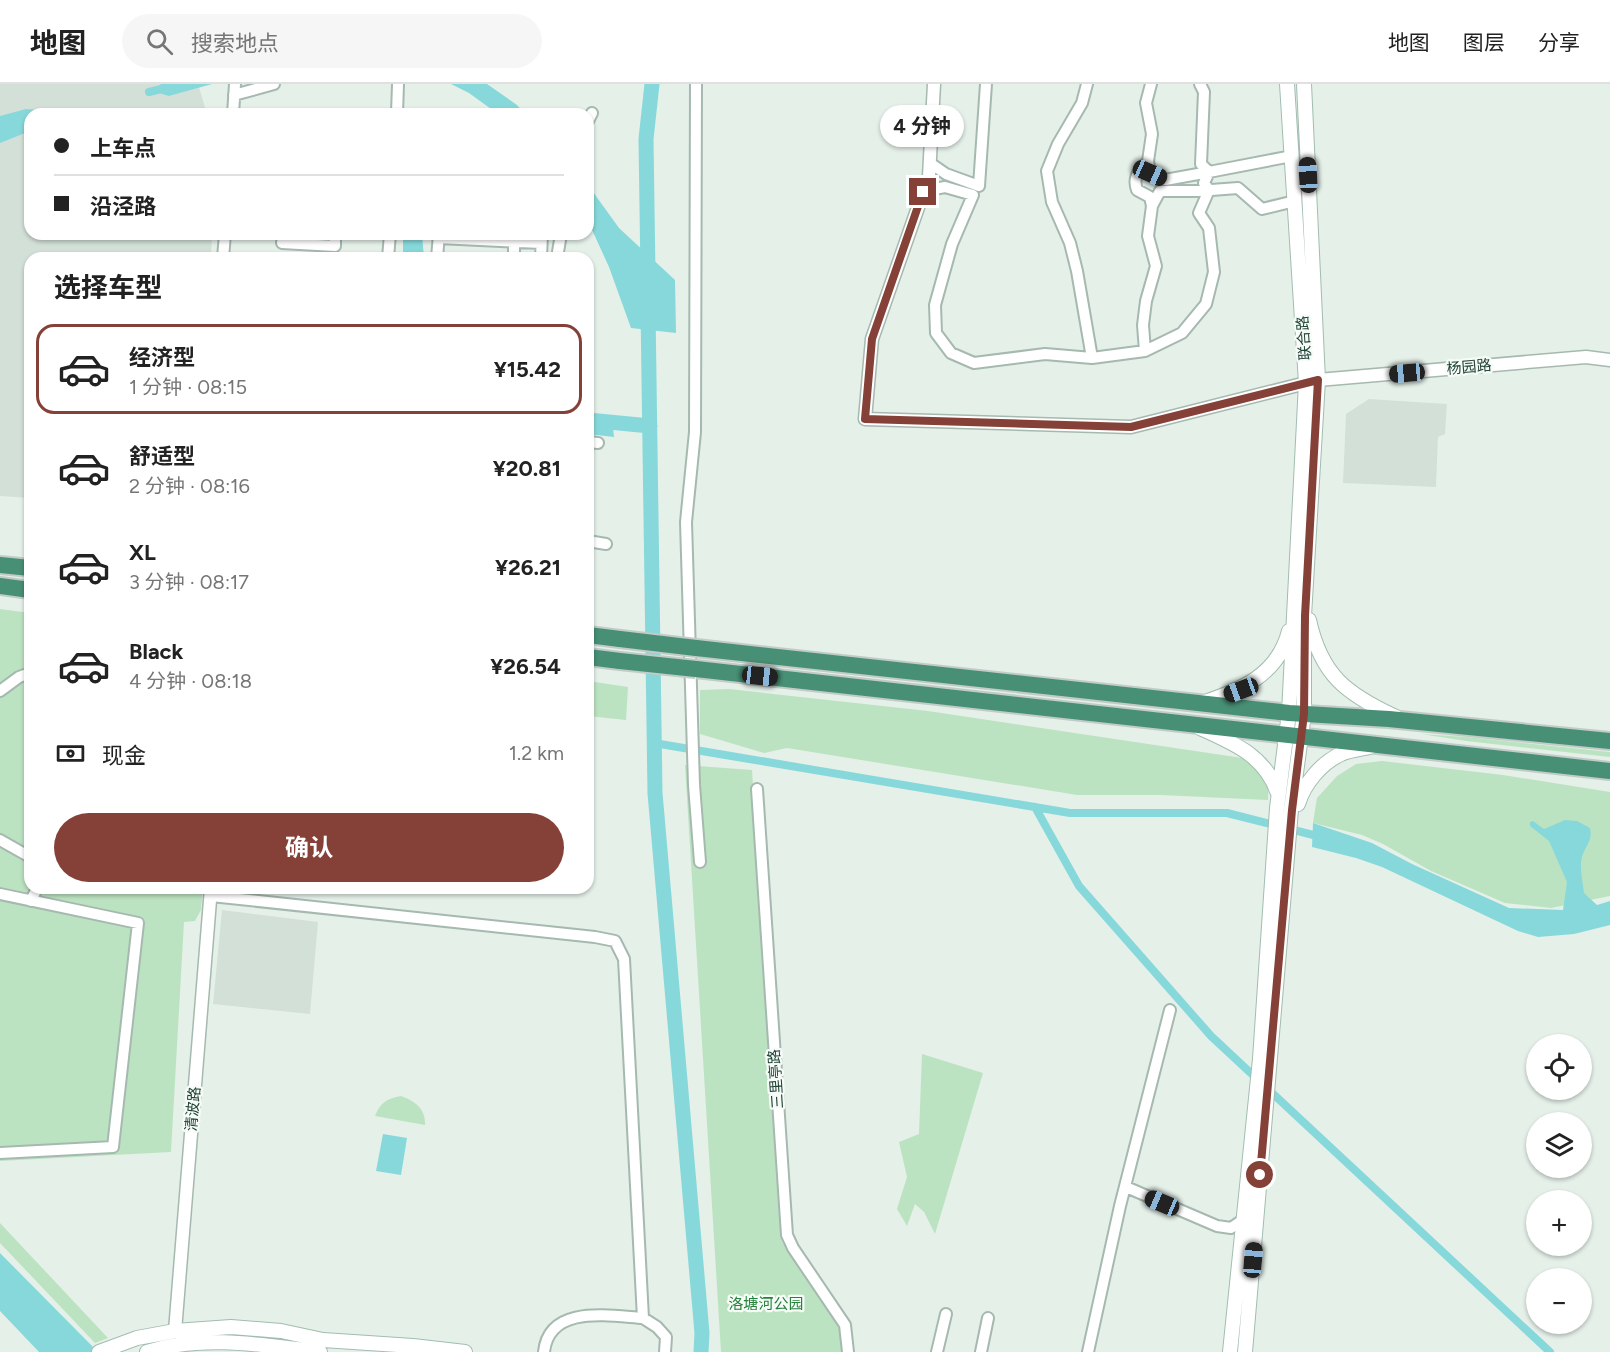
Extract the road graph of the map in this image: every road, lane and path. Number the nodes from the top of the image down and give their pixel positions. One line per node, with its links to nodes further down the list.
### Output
1 (274, 84): 11 (street)
2 (398, 84): 13 (street)
3 (696, 84): 51 (street)
4 (934, 84): 16 (street)
5 (986, 84): 16 (street)
6 (1087, 84): 25 (street)
7 (1151, 84): 15 (street)
8 (1200, 84): 17 (street)
9 (1287, 84): 14 (main road, 联合路)
10 (1304, 84): 27 (main road)
11 (234, 89): 12 (street)
12 (232, 108)
13 (397, 108)
14 (1292, 156): 17 (street); 20 (main road, 联合路)
15 (1148, 161): 17 (street); 21 (street)
16 (930, 163): 19 (street)
17 (1209, 172): 18 (street)
18 (1209, 190): 20 (street); 21 (street); 24 (street)
19 (923, 192): 25 (street); 27 (street, 杨园路)
20 (1295, 201): 27 (main road, 联合路)
21 (1152, 206): 24 (street)
22 (282, 240): 23 (street)
23 (335, 240)
24 (1145, 351): 25 (street)
25 (1092, 358)
26 (1610, 360): 27 (street, 杨园路)
27 (1312, 382): 34 (main road)
28 (594, 542): 29 (street)
29 (606, 544)
30 (0, 565): 31 (highway)
31 (24, 567)
32 (0, 586): 33 (highway)
33 (24, 589)
34 (1300, 604): 39 (main road); 40 (main road); 41 (main road)
35 (594, 636): 39 (highway, bridge)
36 (594, 658): 42 (highway, bridge)
37 (24, 675): 38 (street)
38 (0, 691)
39 (1202, 703): 40 (highway)
40 (1296, 713): 41 (highway); 43 (main road)
41 (1406, 722): 44 (highway)
42 (1196, 726): 43 (highway); 48 (main road)
43 (1293, 737): 45 (highway); 48 (main road)
44 (1610, 741)
45 (1374, 746): 46 (highway); 48 (main road)
46 (1610, 771)
47 (757, 789): 72 (street, 三里亭路)
48 (1286, 807): 58 (main road); 58 (main road)
49 (0, 840): 50 (street)
50 (24, 854)
51 (700, 862)
52 (0, 894): 56 (street)
53 (34, 894): 56 (street)
54 (211, 894): 65 (street, 清波路)
55 (228, 894): 63 (street)
56 (31, 901): 59 (street)
57 (1170, 1010): 60 (street)
58 (1265, 1060): 61 (main road)
59 (0, 1153)
60 (1126, 1188): 61 (street); 75 (street)
61 (1250, 1216): 76 (main road); 77 (main road)
62 (945, 1314): 73 (street)
63 (644, 1318): 70 (street); 71 (street)
64 (988, 1318): 74 (street)
65 (176, 1331): 66 (main road); 69 (main road)
66 (104, 1350)
67 (147, 1352): 68 (main road)
68 (320, 1352)
69 (465, 1352)
70 (544, 1352)
71 (665, 1352)
72 (848, 1352)
73 (937, 1352)
74 (981, 1352)
75 (1088, 1352)
76 (1230, 1352)
77 (1245, 1352)

